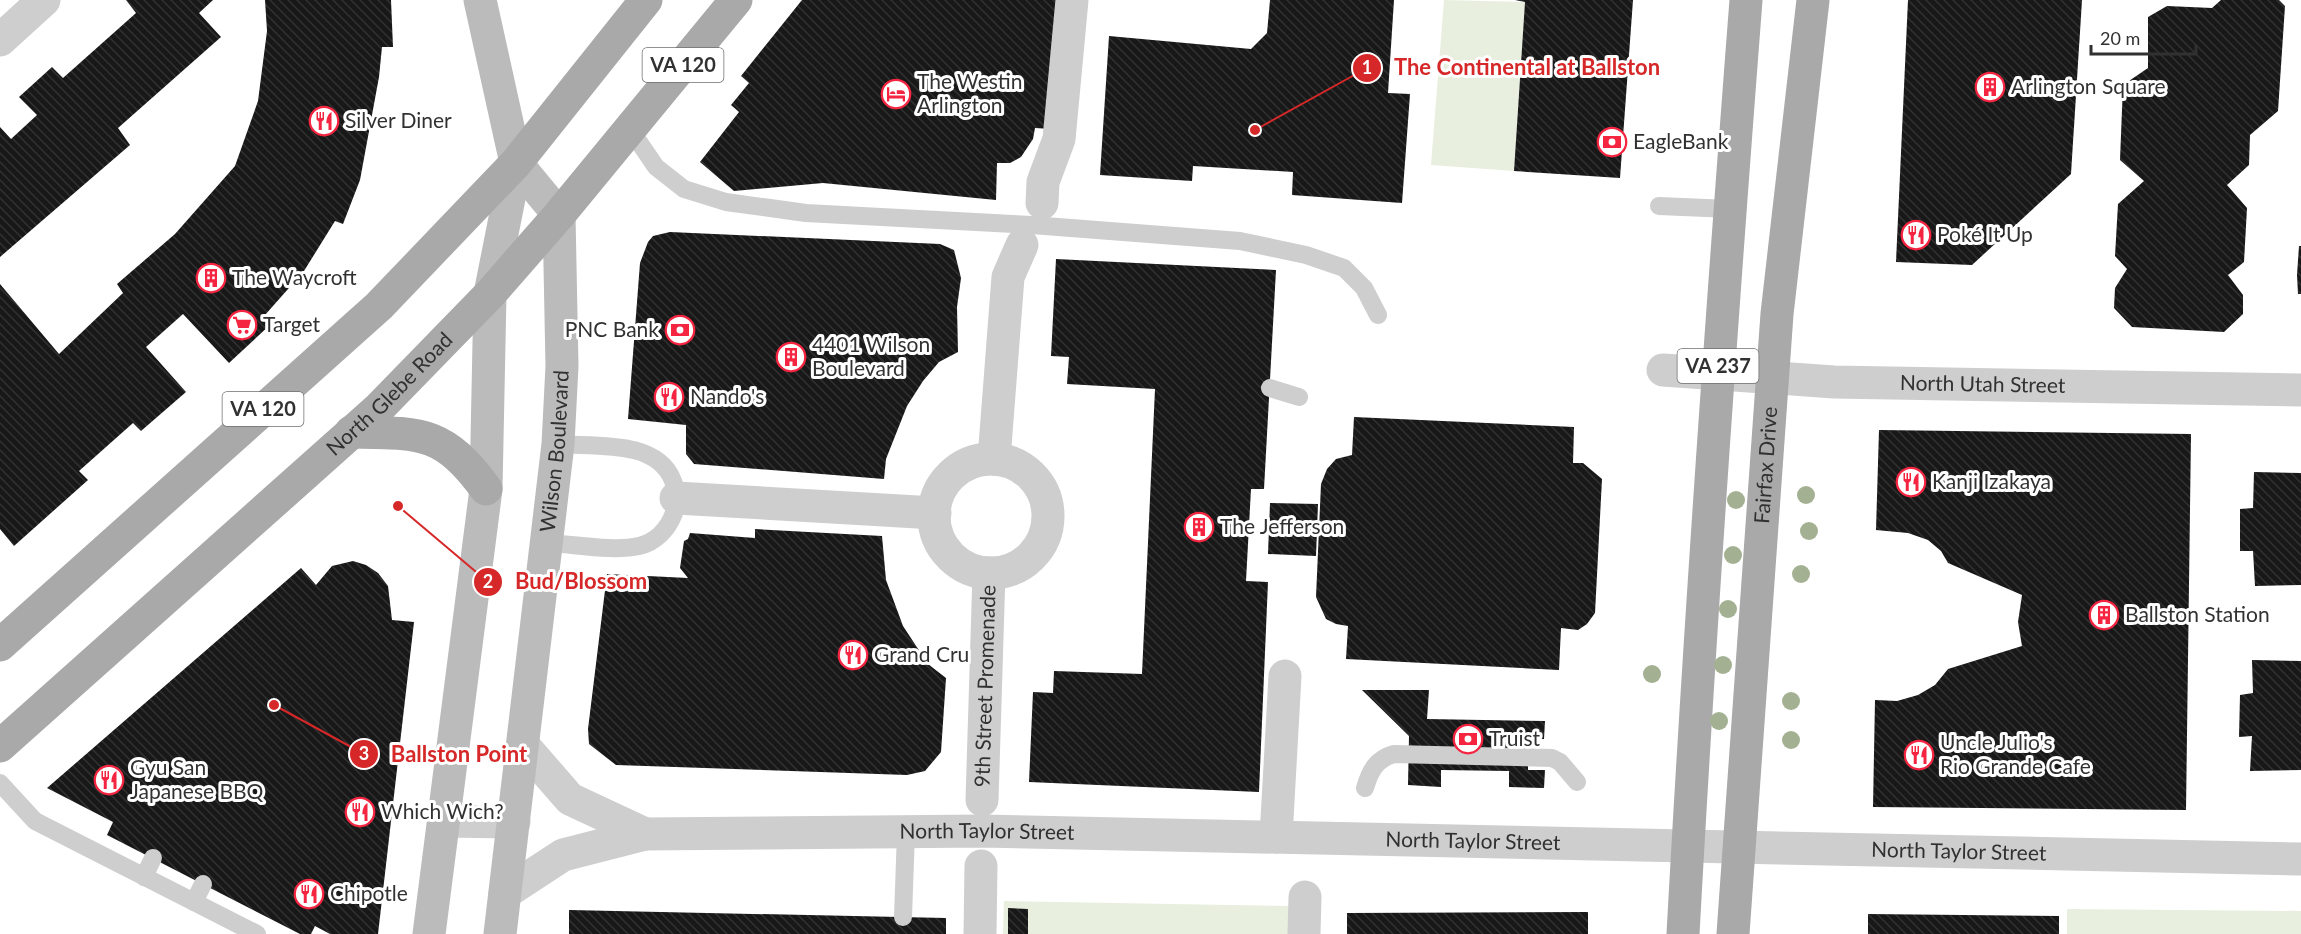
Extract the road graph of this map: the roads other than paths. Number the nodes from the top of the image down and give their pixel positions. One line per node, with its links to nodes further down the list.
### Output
1 (44, 0): 8 (street)
2 (480, 0): 10 (main road)
3 (646, 0): 10 (main road, VA 120)
4 (736, 0): 9 (main road, North Glebe Road / VA 120)
5 (1072, 0): 11 (street)
6 (1746, 0): 13 (main road, VA 237)
7 (1813, 0): 20 (main road, Fairfax Drive / VA 237)
8 (0, 40)
9 (630, 129): 14 (main road, North Glebe Road / VA 120); 17 (lane)
10 (516, 163): 14 (main road); 16 (main road); 32 (main road, VA 120)
11 (1042, 203)
12 (1659, 206): 13 (lane)
13 (1730, 209): 19 (main road, VA 237)
14 (559, 215): 16 (main road, North Glebe Road / VA 120); 25 (main road, Wilson Boulevard)
15 (1022, 245): 26 (street)
16 (490, 294): 24 (main road, North Glebe Road / VA 120); 27 (main road)
17 (1378, 315)
18 (1663, 370): 19 (street, North Utah Street)
19 (1718, 374): 20 (street, North Utah Street); 45 (main road, VA 237)
20 (1772, 378): 22 (street, North Utah Street); 46 (main road, Fairfax Drive / VA 237)
21 (1270, 388): 23 (lane)
22 (2301, 390)
23 (1299, 397)
24 (351, 432): 27 (main road); 35 (main road, North Glebe Road / VA 120)
25 (558, 444): 28 (lane); 30 (main road, Wilson Boulevard)
26 (994, 459): 29 (street, 9th Street Promenade); 31 (street, 9th Street Promenade)
27 (486, 489): 40 (main road)
28 (676, 498): 29 (street); 30 (lane)
29 (935, 513): 31 (street, 9th Street Promenade)
30 (547, 543): 34 (main road, Wilson Boulevard)
31 (989, 573): 39 (street, 9th Street Promenade)
32 (0, 645)
33 (1274, 675): 44 (street)
34 (523, 745): 41 (main road, Wilson Boulevard); 43 (street, North Taylor Street)
35 (0, 746)
36 (1578, 782): 38 (lane)
37 (0, 783): 50 (lane)
38 (1365, 788)
39 (982, 800)
40 (444, 821): 41 (street); 57 (main road)
41 (514, 822): 52 (main road, Wilson Boulevard)
42 (906, 832): 43 (street, North Taylor Street); 44 (street, North Taylor Street); 55 (lane)
43 (645, 834): 52 (street, North Taylor Street)
44 (1276, 837): 45 (street, North Taylor Street)
45 (1688, 846): 46 (street, North Taylor Street); 61 (main road, VA 237)
46 (1739, 848): 48 (street, North Taylor Street); 62 (main road, Fairfax Drive / VA 237)
47 (153, 858): 50 (lane)
48 (2301, 859)
49 (981, 866): 59 (street)
50 (144, 878): 54 (lane)
51 (203, 884): 54 (lane)
52 (505, 893): 58 (main road, Wilson Boulevard)
53 (1305, 897): 60 (street)
54 (194, 902): 56 (lane)
55 (903, 917)
56 (257, 934)
57 (429, 934)
58 (500, 934)
59 (980, 934)
60 (1304, 934)
61 (1683, 934)
62 (1733, 934)

